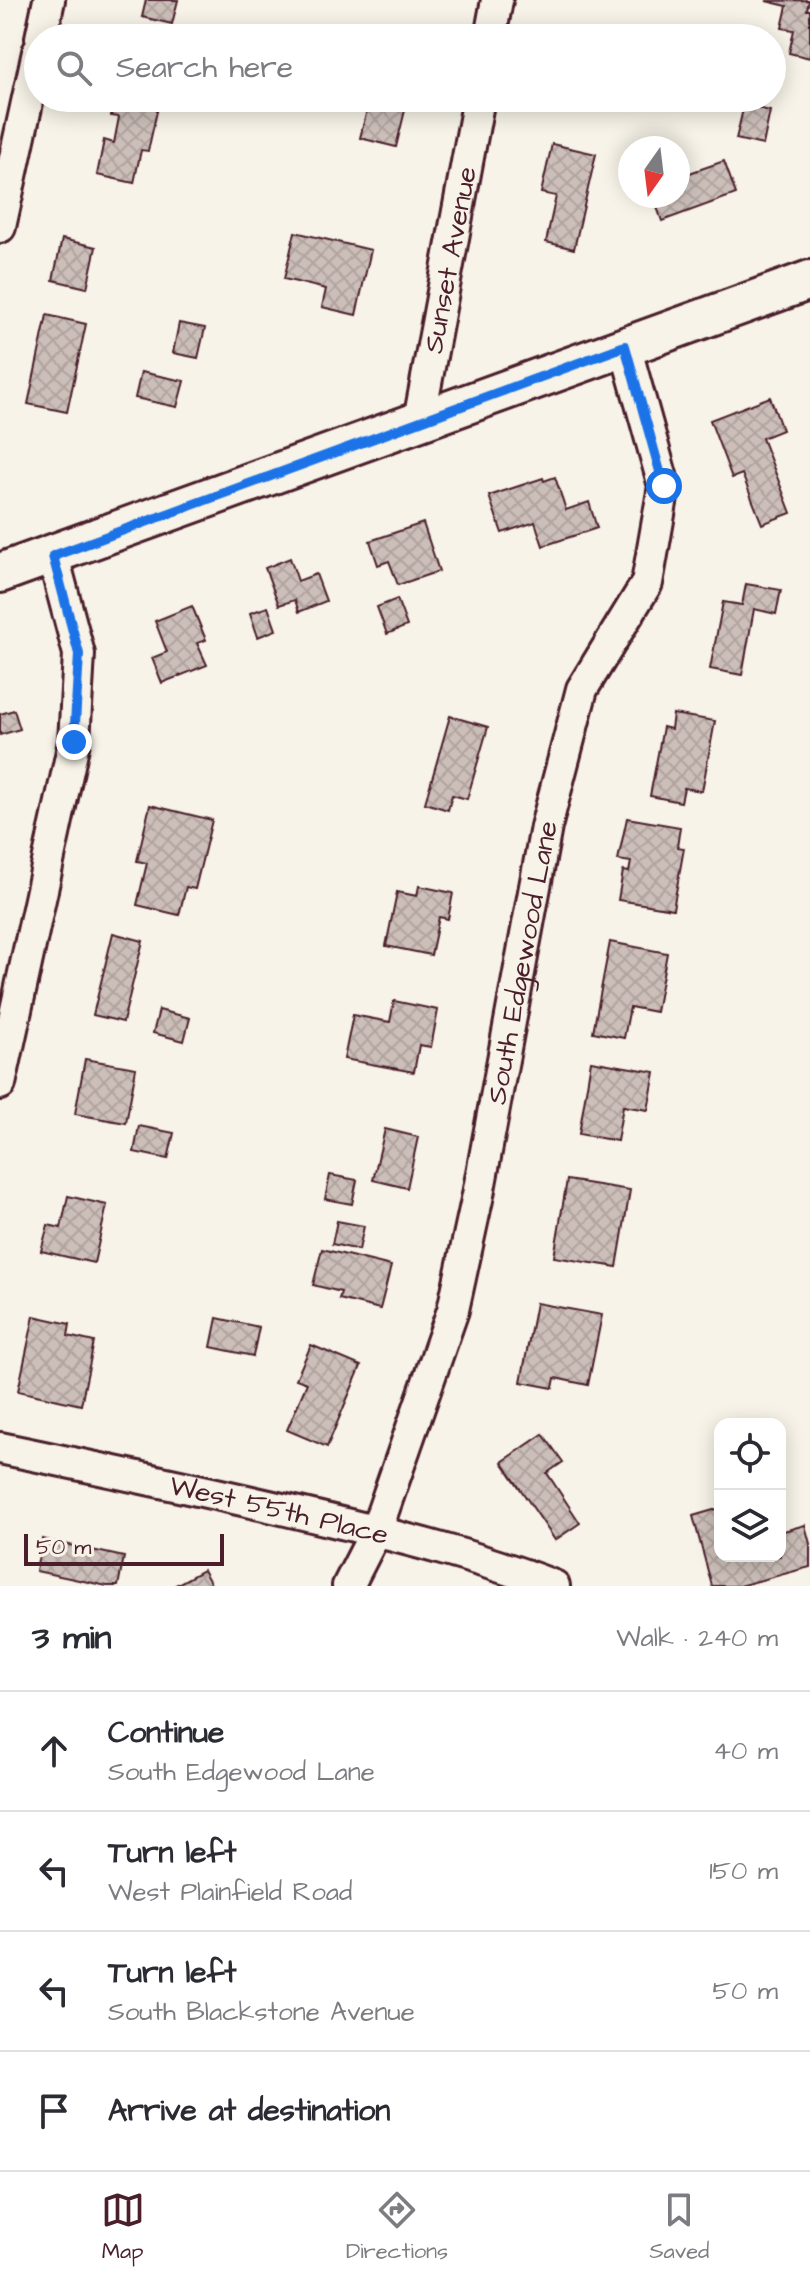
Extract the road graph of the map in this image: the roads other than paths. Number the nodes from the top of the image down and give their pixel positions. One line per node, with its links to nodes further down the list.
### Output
1 (49, 0): 3 (street)
2 (497, 0): 4 (street)
3 (44, 24)
4 (493, 24)
5 (25, 112): 7 (street)
6 (476, 112): 10 (street, Sunset Avenue)
7 (0, 227)
8 (810, 280): 9 (main road)
9 (625, 346): 10 (main road); 15 (street, South Edgewood Lane)
10 (419, 421): 11 (main road)
11 (53, 556): 12 (main road); 13 (street)
12 (0, 573)
13 (0, 1084)
14 (0, 1448): 15 (street, West 55th Place)
15 (376, 1531): 16 (street, South Edgewood Lane); 17 (street, West 55th Place)
16 (348, 1586)
17 (554, 1586)

